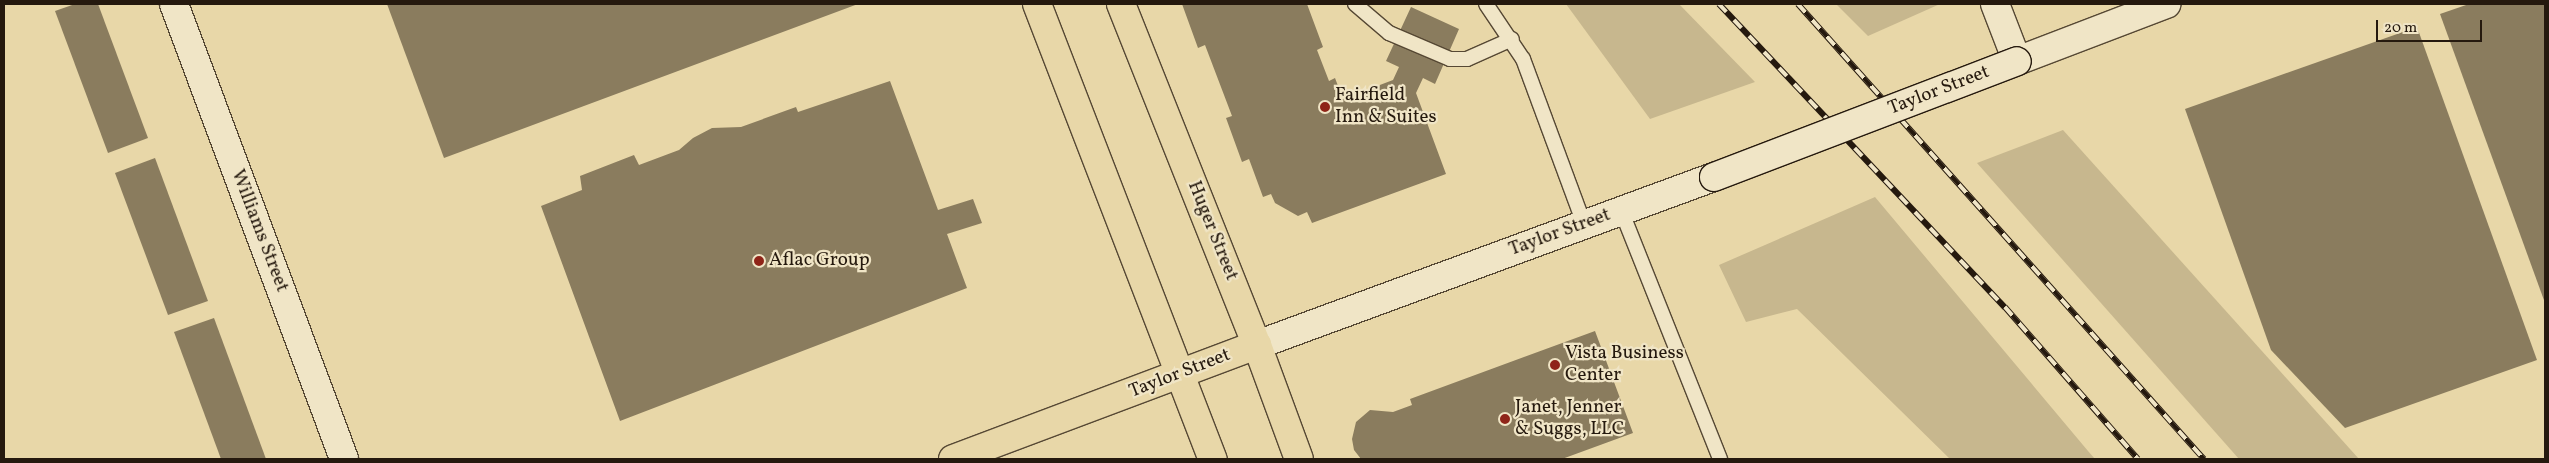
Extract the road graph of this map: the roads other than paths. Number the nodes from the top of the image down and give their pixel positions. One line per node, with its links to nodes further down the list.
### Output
1 (174, 4): 14 (main road, Williams Street)
2 (1037, 4): 13 (highway)
3 (1121, 4): 12 (highway, Huger Street)
4 (1355, 4): 8 (lane)
5 (1486, 4): 8 (lane)
6 (1995, 4): 9 (main road)
7 (2166, 4): 9 (main road, Taylor Street)
8 (1512, 39): 11 (lane)
9 (2018, 61): 10 (main road, Taylor Street, bridge)
10 (1621, 210): 11 (main road, Taylor Street); 18 (lane)
11 (1584, 224): 12 (main road, Taylor Street)
12 (1258, 344): 13 (highway, Taylor Street); 17 (highway, Huger Street)
13 (1179, 373): 15 (highway, Taylor Street); 16 (highway)
14 (344, 459)
15 (953, 459)
16 (1213, 459)
17 (1299, 459)
18 (1720, 459)

